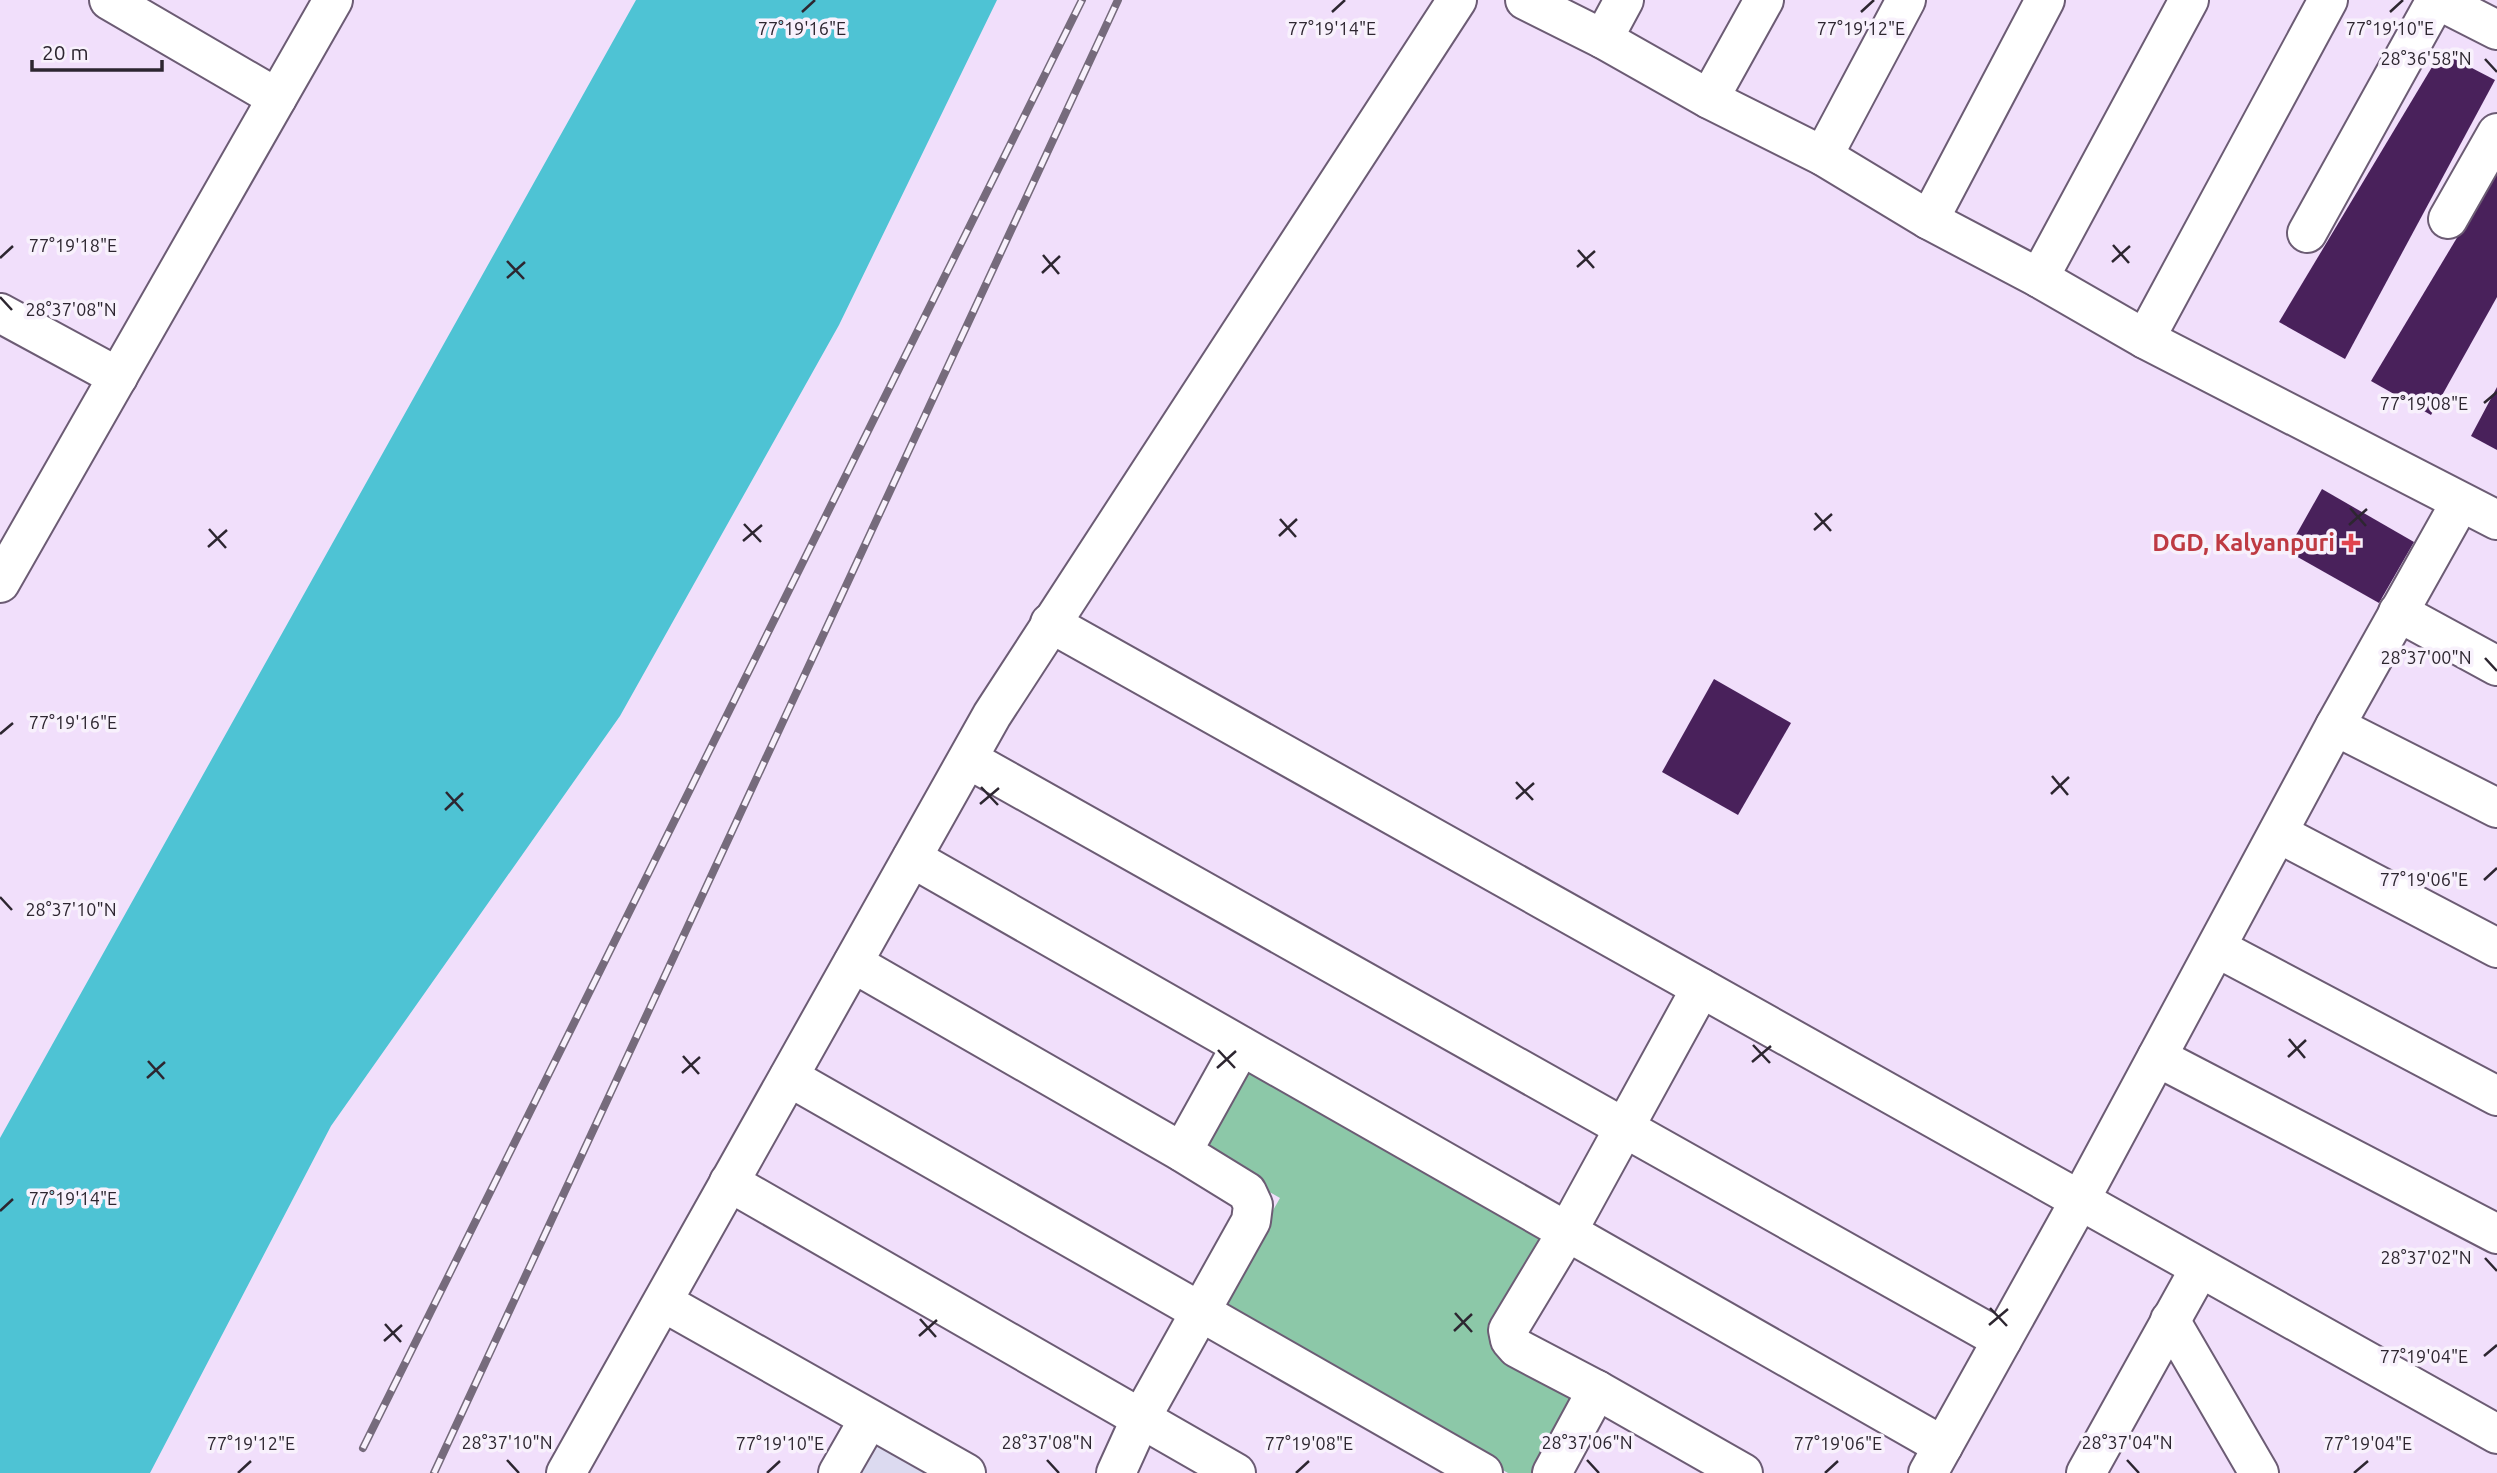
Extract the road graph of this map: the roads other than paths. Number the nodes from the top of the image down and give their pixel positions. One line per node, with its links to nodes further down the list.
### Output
1 (109, 0): 14 (street)
2 (333, 0): 14 (street)
3 (1457, 0): 29 (street)
4 (1525, 0): 13 (street)
5 (1624, 0): 13 (street)
6 (1764, 0): 15 (street)
7 (1906, 0): 17 (street)
8 (2045, 0): 19 (street)
9 (2189, 0): 21 (street)
10 (2328, 0): 23 (street)
11 (2437, 0): 12 (street); 20 (street)
12 (2497, 30)
13 (1603, 39): 15 (street)
14 (277, 98): 24 (street)
15 (1709, 99): 17 (street)
16 (2497, 133): 18 (street)
17 (1823, 156): 19 (street)
18 (2448, 219)
19 (1929, 220): 21 (street)
20 (2307, 233)
21 (2039, 278): 23 (street)
22 (0, 313): 24 (street)
23 (2145, 340): 25 (street)
24 (118, 377): 27 (street)
25 (2460, 503): 26 (street); 28 (street)
26 (2497, 520)
27 (0, 583)
28 (2398, 612): 30 (street); 31 (street)
29 (1050, 623): 32 (street); 39 (street)
30 (2497, 666)
31 (2335, 726): 33 (street); 34 (street)
32 (968, 759): 35 (street); 44 (street)
33 (2497, 808)
34 (2278, 833): 36 (street); 37 (street)
35 (912, 858): 38 (street); 40 (street)
36 (2217, 948): 41 (street); 43 (street)
37 (2497, 948)
38 (853, 963): 42 (street); 45 (street)
39 (1701, 988): 44 (street); 47 (street)
40 (1241, 1046): 45 (street); 48 (street)
41 (2157, 1057): 47 (street); 49 (street)
42 (789, 1077): 46 (street); 52 (street)
43 (2497, 1096)
44 (1625, 1128): 48 (street); 54 (street)
45 (1182, 1152): 52 (street)
46 (729, 1182): 51 (street); 56 (street)
47 (2080, 1200): 50 (street); 54 (street)
48 (1567, 1232): 55 (street); 59 (street)
49 (2497, 1234)
50 (2200, 1268): 53 (street); 58 (street)
51 (663, 1302): 57 (street); 61 (street)
52 (1200, 1311): 56 (street); 66 (street)
53 (2170, 1320): 60 (street); 69 (street)
54 (2002, 1340): 59 (street)
55 (1597, 1390): 67 (street); 68 (street)
56 (1141, 1418): 64 (street); 65 (street)
57 (869, 1419): 62 (street); 63 (street)
58 (2497, 1434)
59 (1935, 1460)
60 (2245, 1465)
61 (566, 1473)
62 (838, 1473)
63 (966, 1473)
64 (1116, 1473)
65 (1237, 1473)
66 (1483, 1473)
67 (1552, 1473)
68 (1743, 1473)
69 (2086, 1473)

